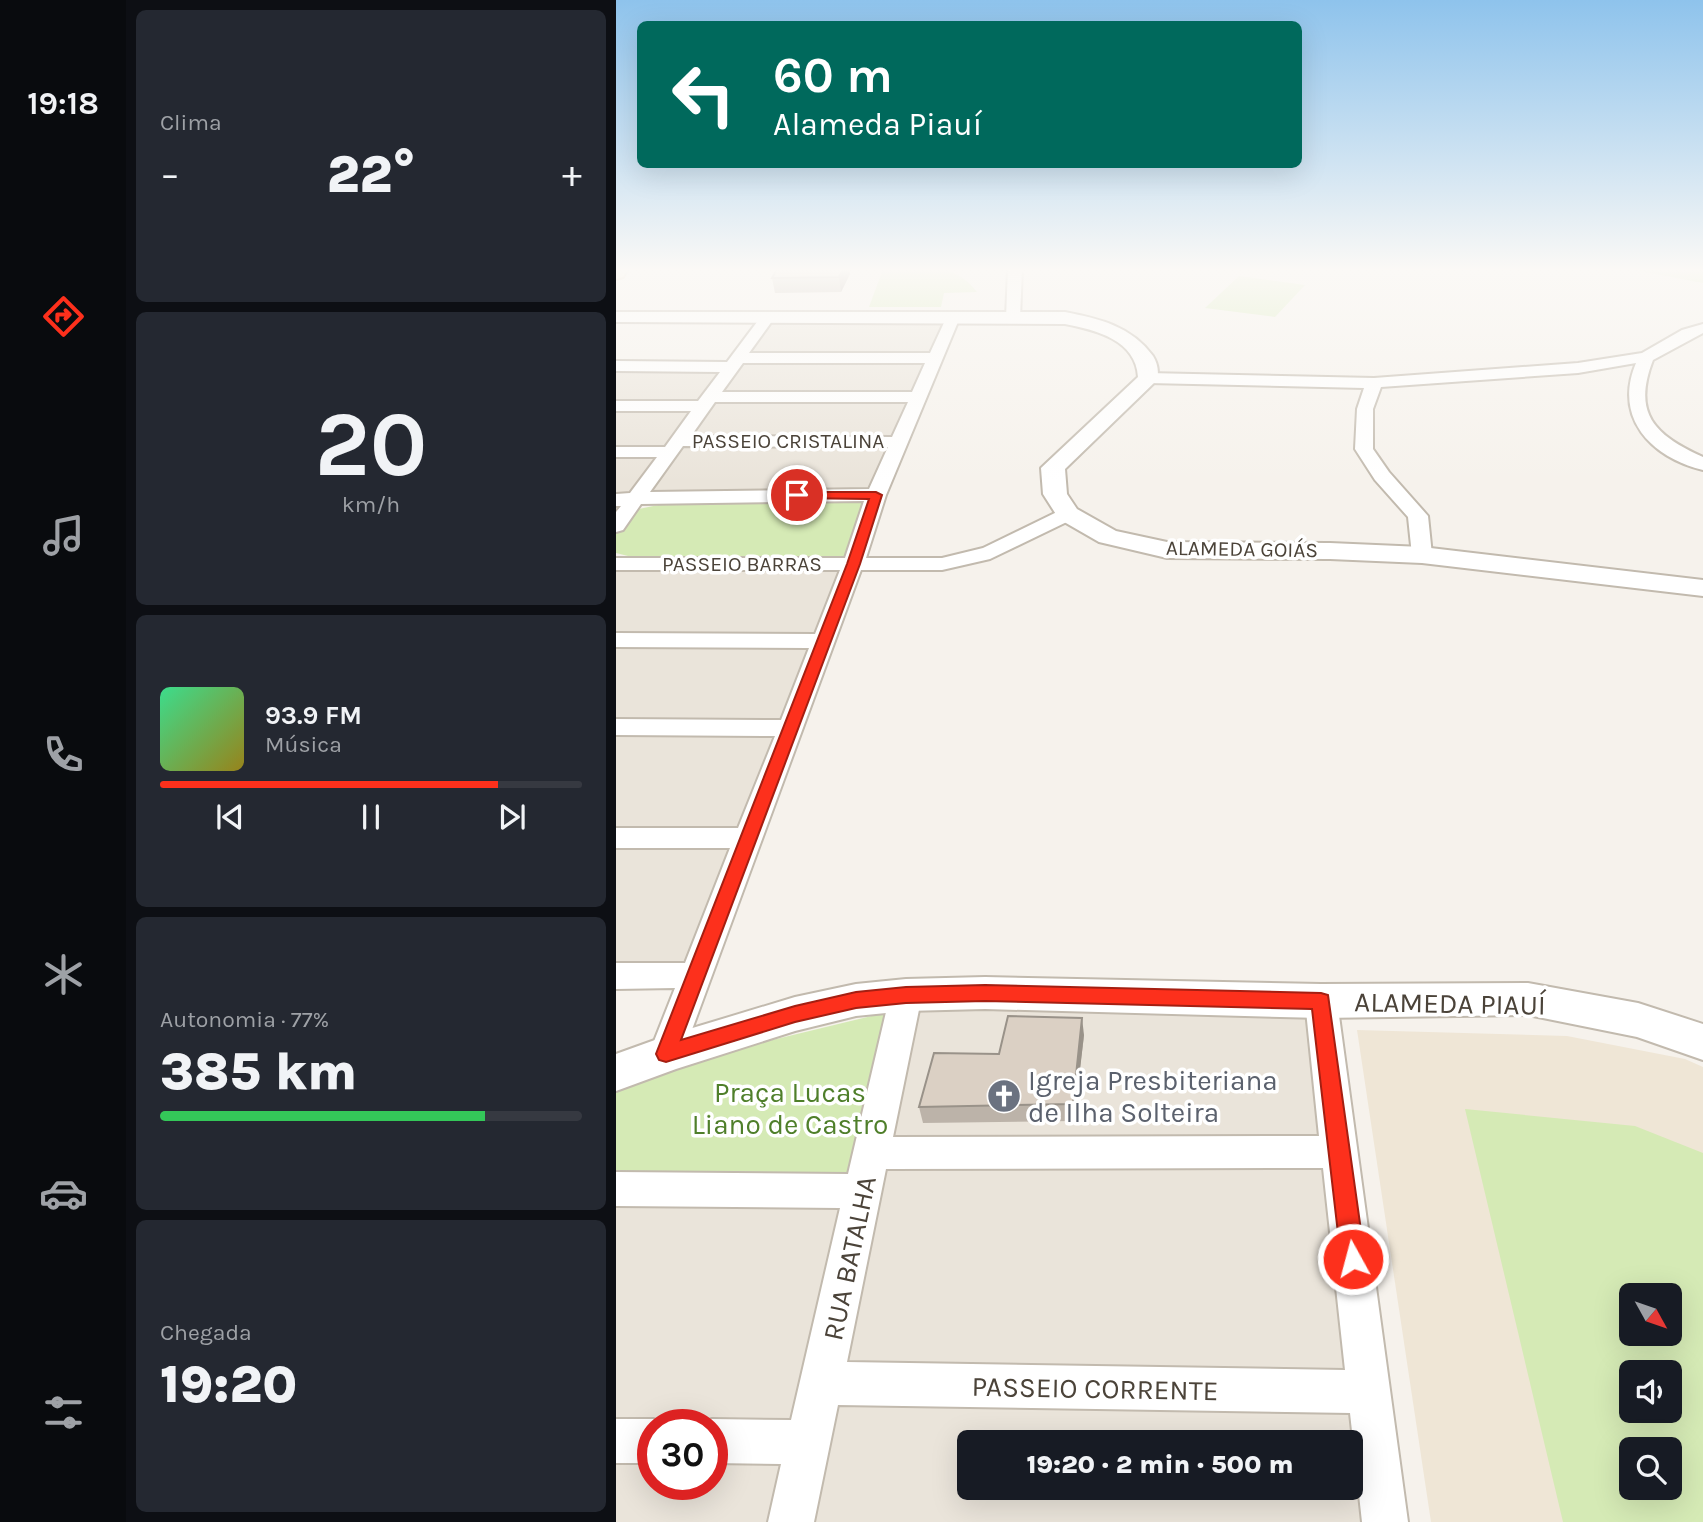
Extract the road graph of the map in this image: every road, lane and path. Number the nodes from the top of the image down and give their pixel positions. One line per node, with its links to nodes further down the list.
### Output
1 (750, 340): 7 (street)
2 (943, 340): 6 (street)
3 (1126, 340): 9 (street)
4 (1675, 340): 5 (street)
5 (1646, 357): 10 (street); 17 (street)
6 (935, 358): 7 (street); 11 (street)
7 (733, 362): 8 (street); 12 (street)
8 (616, 366)
9 (1148, 378): 10 (street); 20 (street)
10 (1374, 383): 22 (street)
11 (919, 397): 12 (street, PASSEIO CRISTALINA); 14 (street)
12 (705, 402): 13 (street, PASSEIO CRISTALINA); 15 (street)
13 (616, 406)
14 (900, 442): 15 (street, PASSEIO CRISTALINA); 18 (street)
15 (673, 446): 16 (street, PASSEIO CRISTALINA); 19 (street)
16 (616, 452)
17 (1703, 464)
18 (876, 495): 19 (street); 24 (street)
19 (625, 500): 21 (street)
20 (1068, 514): 22 (street, ALAMEDA GOIÁS); 24 (street, PASSEIO BARRAS)
21 (616, 526)
22 (1422, 555): 25 (street, ALAMEDA GOIÁS)
23 (616, 564): 24 (street, PASSEIO BARRAS)
24 (853, 564): 27 (street)
25 (1703, 588)
26 (616, 640): 27 (street)
27 (824, 641): 29 (street)
28 (616, 727): 29 (street)
29 (790, 728): 31 (street)
30 (616, 838): 31 (street)
31 (748, 838): 32 (street)
32 (696, 975): 33 (street); 37 (street)
33 (616, 976)
34 (906, 995): 35 (street, ALAMEDA PIAUÍ); 37 (street, ALAMEDA PIAUÍ); 40 (street, RUA BATALHA)
35 (1321, 1001): 36 (street, ALAMEDA PIAUÍ); 39 (street)
36 (1703, 1042)
37 (666, 1054): 38 (street, ALAMEDA PIAUÍ)
38 (616, 1073)
39 (1339, 1152): 40 (street); 44 (street)
40 (872, 1153): 42 (street, RUA BATALHA)
41 (616, 1189): 42 (street)
42 (863, 1191): 43 (street, RUA BATALHA)
43 (821, 1383): 44 (street, PASSEIO CORRENTE); 48 (street, RUA BATALHA)
44 (1370, 1392): 50 (street)
45 (616, 1441): 46 (street)
46 (637, 1441)
47 (728, 1441): 48 (street)
48 (808, 1442): 49 (street, RUA BATALHA)
49 (791, 1522)
50 (1385, 1522)

